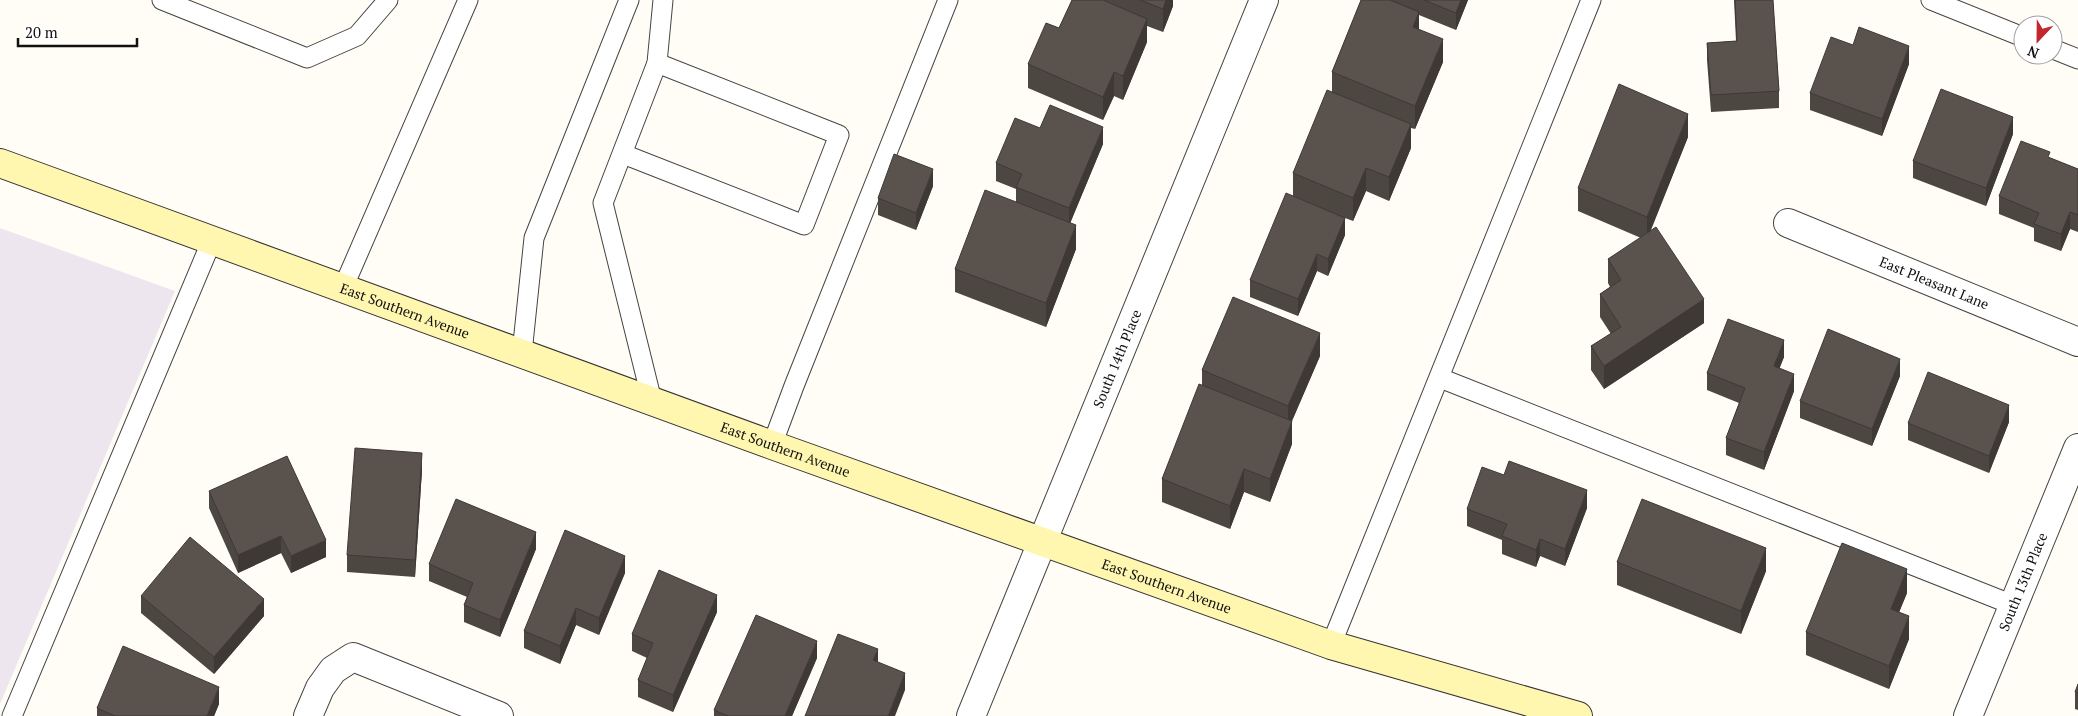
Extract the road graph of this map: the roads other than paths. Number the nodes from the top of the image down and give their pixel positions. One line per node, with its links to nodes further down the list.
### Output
1 (162, 0): 2 (lane)
2 (388, 0)
3 (468, 0): 18 (lane)
4 (629, 0): 20 (lane)
5 (663, 0): 13 (lane)
6 (948, 0): 23 (lane)
7 (1264, 0): 25 (street, South 14th Place)
8 (1591, 0): 21 (lane)
9 (1931, 0): 10 (lane)
10 (2013, 33)
11 (2063, 53): 12 (lane)
12 (2078, 59)
13 (657, 63): 14 (lane); 14 (lane)
14 (622, 154): 22 (lane)
15 (0, 163): 17 (main road, East Southern Avenue)
16 (1788, 223): 19 (street, East Pleasant Lane)
17 (212, 240): 18 (main road, East Southern Avenue); 28 (lane)
18 (343, 288): 20 (main road, East Southern Avenue)
19 (2078, 342)
20 (522, 354): 22 (main road, East Southern Avenue)
21 (1440, 378): 26 (lane); 27 (lane)
22 (652, 401): 23 (main road, East Southern Avenue)
23 (772, 445): 25 (main road, East Southern Avenue)
24 (2078, 448): 26 (street, South 13th Place)
25 (1043, 543): 27 (main road, East Southern Avenue); 31 (street, South 14th Place)
26 (2013, 605): 33 (street, South 13th Place)
27 (1331, 646): 32 (main road, East Southern Avenue)
28 (12, 716)
29 (308, 716): 30 (street)
30 (499, 716)
31 (971, 716)
32 (1578, 716)
33 (1968, 716)

